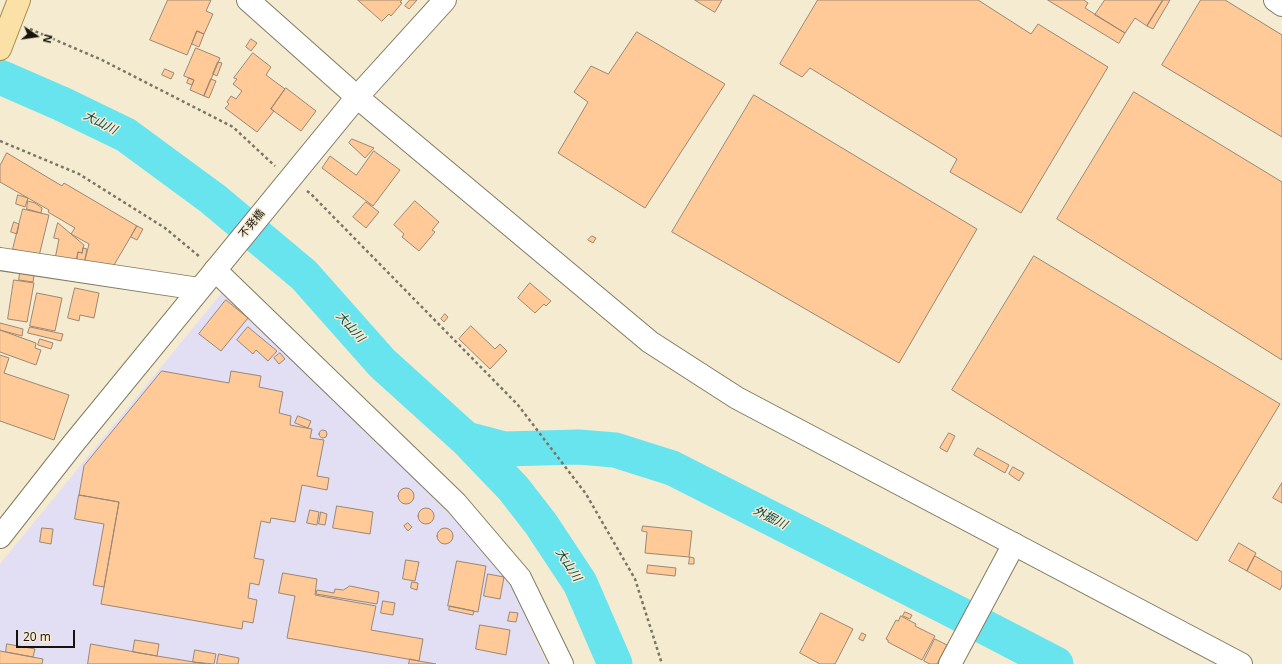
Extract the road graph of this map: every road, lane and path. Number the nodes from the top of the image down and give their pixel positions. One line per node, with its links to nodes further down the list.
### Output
1 (19, 0): 6 (main road)
2 (248, 0): 8 (street)
3 (1275, 0): 5 (street)
4 (443, 1): 8 (street, 不発橋)
5 (1282, 5)
6 (11, 21): 7 (main road); 10 (path)
7 (0, 49)
8 (357, 97): 10 (street, 不発橋); 15 (street)
9 (0, 141): 12 (path)
10 (285, 184): 12 (street, 不発橋); 17 (path)
11 (0, 259): 13 (street)
12 (220, 265): 13 (street, 不発橋); 16 (street)
13 (199, 289): 14 (street, 不発橋)
14 (0, 537)
15 (1014, 544): 18 (street); 19 (street)
16 (562, 664)
17 (662, 664)
18 (950, 664)
19 (1241, 664)

